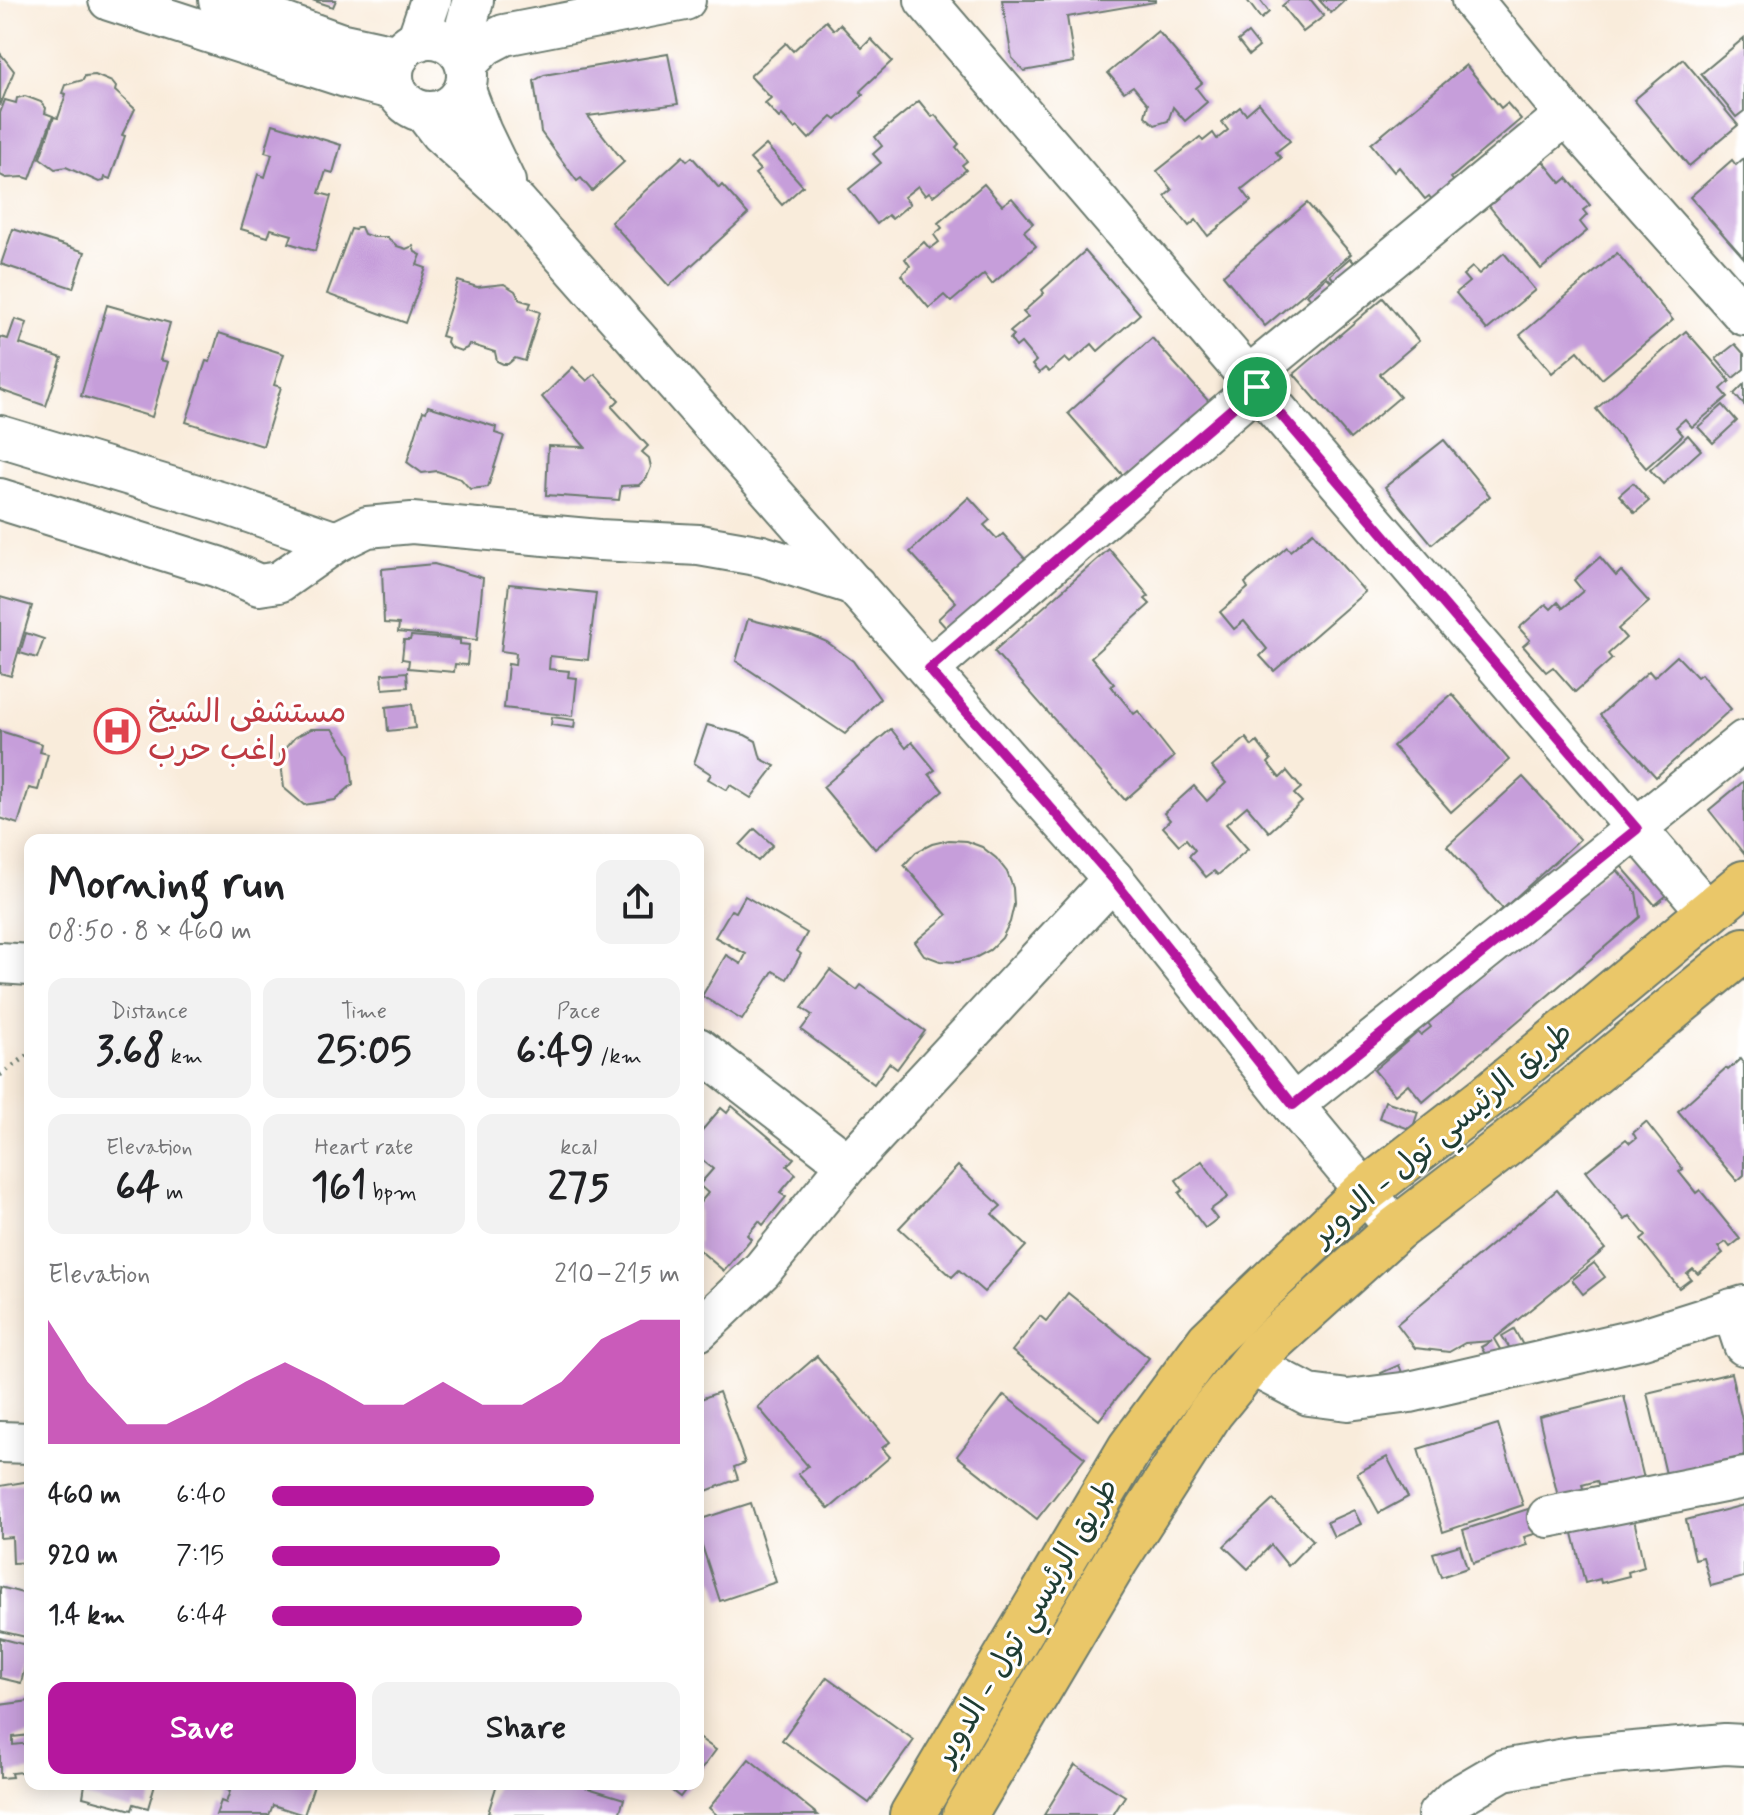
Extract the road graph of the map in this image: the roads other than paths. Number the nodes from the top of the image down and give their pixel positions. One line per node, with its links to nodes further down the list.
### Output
1 (109, 0): 9 (street)
2 (219, 0): 9 (street)
3 (431, 0): 9 (street)
4 (473, 0): 8 (street)
5 (685, 0): 8 (street)
6 (925, 0): 13 (street)
7 (1472, 0): 10 (street)
8 (463, 69): 9 (street); 9 (street); 11 (street)
9 (409, 75): 11 (street)
10 (1566, 115): 12 (street); 13 (street)
11 (517, 203): 17 (street)
12 (1744, 315)
13 (1252, 382): 18 (street); 20 (street)
14 (0, 436): 16 (street)
15 (0, 499): 16 (street)
16 (336, 542): 17 (street)
17 (855, 585): 18 (street)
18 (929, 669): 21 (street)
19 (1744, 741): 20 (street)
20 (1637, 829): 23 (street); 28 (street)
21 (1113, 879): 28 (street); 29 (street)
22 (1744, 883): 23 (main road, طريق الرئيسي تول - الدوير)
23 (1708, 912): 30 (main road, طريق الرئيسي تول - الدوير)
24 (1744, 950): 31 (main road, طريق الرئيسي تول - الدوير)
25 (0, 963): 26 (street)
26 (24, 965)
27 (704, 1053): 29 (street)
28 (1293, 1105): 30 (street)
29 (848, 1164): 33 (street)
30 (1364, 1192): 31 (street); 40 (main road, طريق الرئيسي تول - الدوير)
31 (1396, 1229): 34 (main road, طريق الرئيسي تول - الدوير)
32 (1740, 1320): 34 (street)
33 (704, 1325)
34 (1250, 1364): 41 (main road, طريق الرئيسي تول - الدوير)
35 (0, 1442): 36 (street)
36 (24, 1443)
37 (1744, 1478): 38 (street)
38 (1548, 1517)
39 (1744, 1745): 42 (street)
40 (912, 1815)
41 (965, 1815)
42 (1438, 1815)

